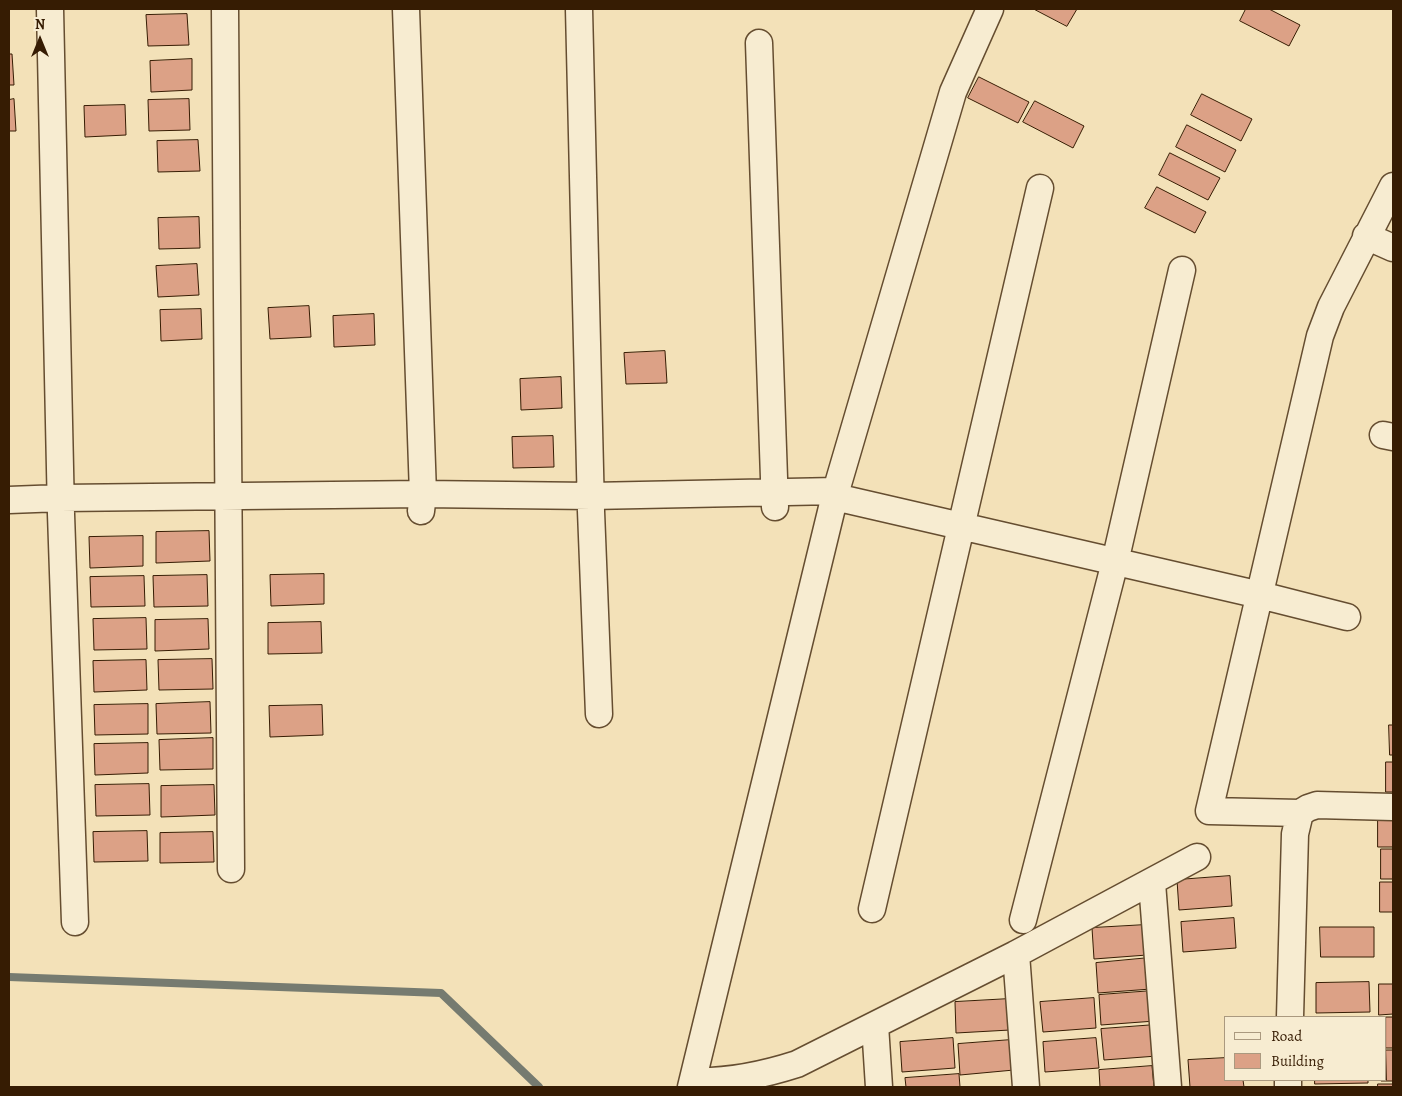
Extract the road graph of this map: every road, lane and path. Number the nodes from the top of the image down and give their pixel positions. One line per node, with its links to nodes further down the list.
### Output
1 (50, 9): 17 (street)
2 (225, 9): 18 (street)
3 (406, 9): 15 (street)
4 (579, 9): 16 (street)
5 (990, 9): 12 (street)
6 (759, 43): 13 (street)
7 (1393, 186): 9 (street)
8 (1040, 188): 20 (street)
9 (1366, 236): 10 (street); 22 (street)
10 (1393, 248)
11 (1182, 270): 21 (street)
12 (834, 498): 13 (street); 20 (street); 36 (street)
13 (774, 499): 16 (street)
14 (9, 500): 17 (street)
15 (422, 503): 16 (street); 18 (street)
16 (591, 503): 24 (street)
17 (61, 506): 18 (street); 19 (street); 32 (street)
18 (229, 506): 28 (street)
19 (9, 516)
20 (961, 526): 21 (street); 30 (street)
21 (1115, 562): 22 (street); 31 (street)
22 (1260, 595): 23 (street); 26 (street)
23 (1347, 617)
24 (600, 714)
25 (1393, 806): 26 (street)
26 (1300, 813): 34 (street)
27 (1197, 857): 29 (street)
28 (232, 869)
29 (1152, 883): 33 (street); 39 (street)
30 (872, 909)
31 (1023, 920)
32 (75, 922)
33 (1016, 954): 35 (street); 38 (street)
34 (1290, 1016)
35 (874, 1025): 36 (street); 37 (street)
36 (692, 1084)
37 (879, 1087)
38 (1026, 1087)
39 (1168, 1087)

